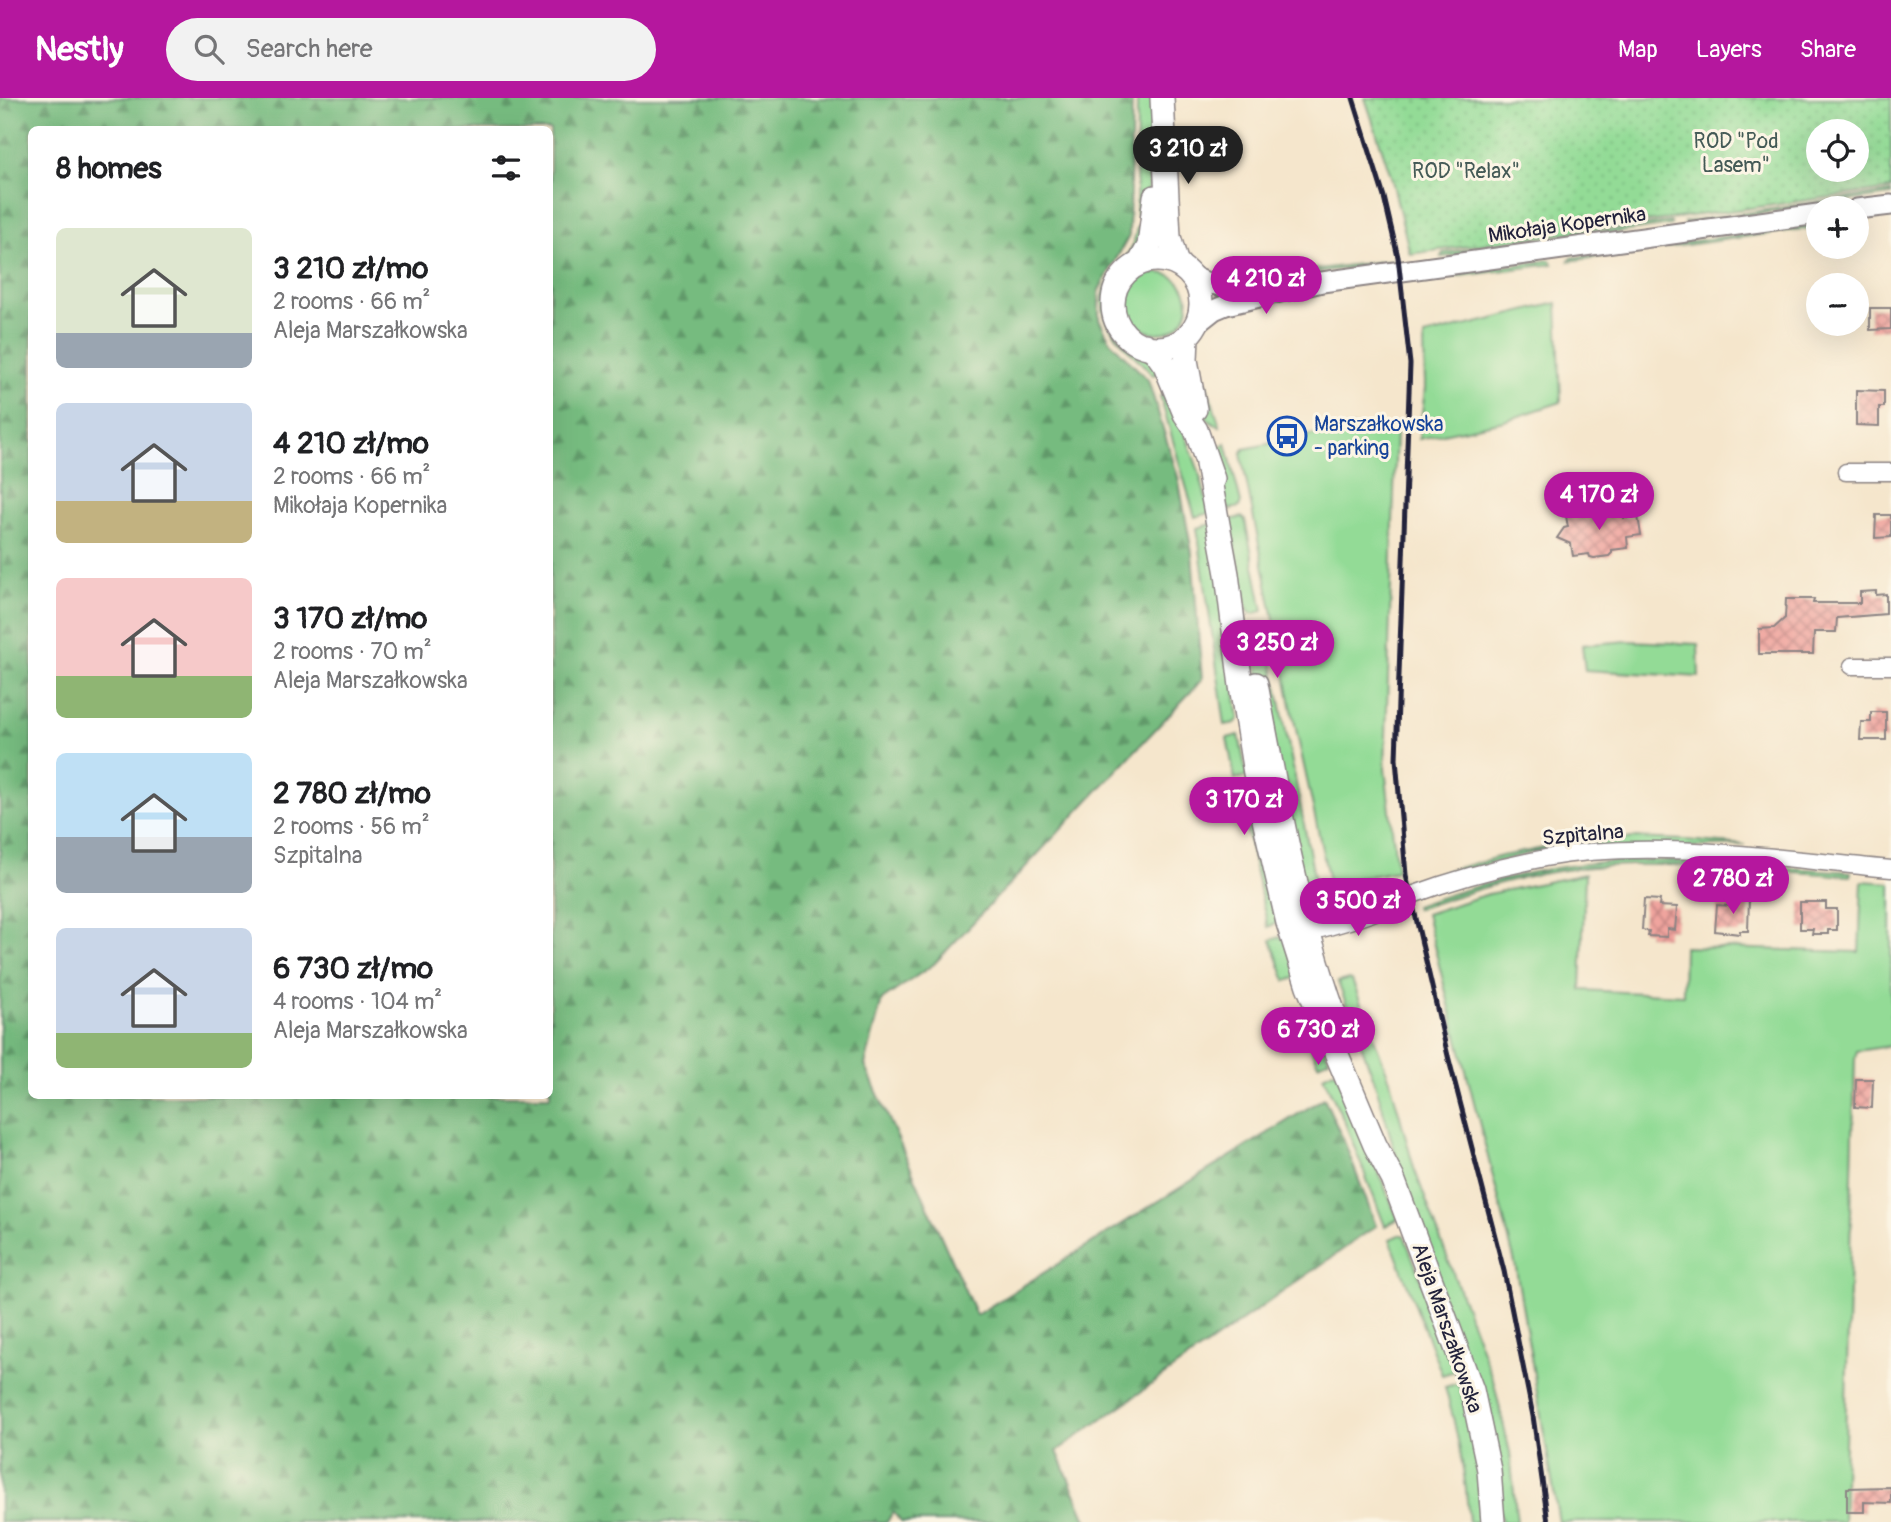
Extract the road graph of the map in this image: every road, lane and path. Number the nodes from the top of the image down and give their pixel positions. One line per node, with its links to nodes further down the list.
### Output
1 (1162, 107): 5 (main road); 6 (main road)
2 (1891, 205): 3 (street)
3 (1869, 208)
4 (1806, 216): 7 (street, Mikołaja Kopernika)
5 (1139, 264): 6 (main road); 9 (main road)
6 (1185, 270): 7 (street, Mikołaja Kopernika); 8 (main road)
7 (1322, 282): 8 (street, Mikołaja Kopernika)
8 (1191, 330): 9 (main road); 10 (main road, Aleja Marszałkowska)
9 (1145, 345): 10 (main road, Aleja Marszałkowska)
10 (1196, 430): 17 (main road, Aleja Marszałkowska)
11 (1846, 472): 12 (street)
12 (1891, 472)
13 (1852, 666): 14 (street)
14 (1891, 666)
15 (1891, 869): 16 (street, Szpitalna)
16 (1409, 896): 17 (street, Szpitalna); 17 (street, Szpitalna)
17 (1297, 923): 18 (main road, Aleja Marszałkowska)
18 (1493, 1522)

